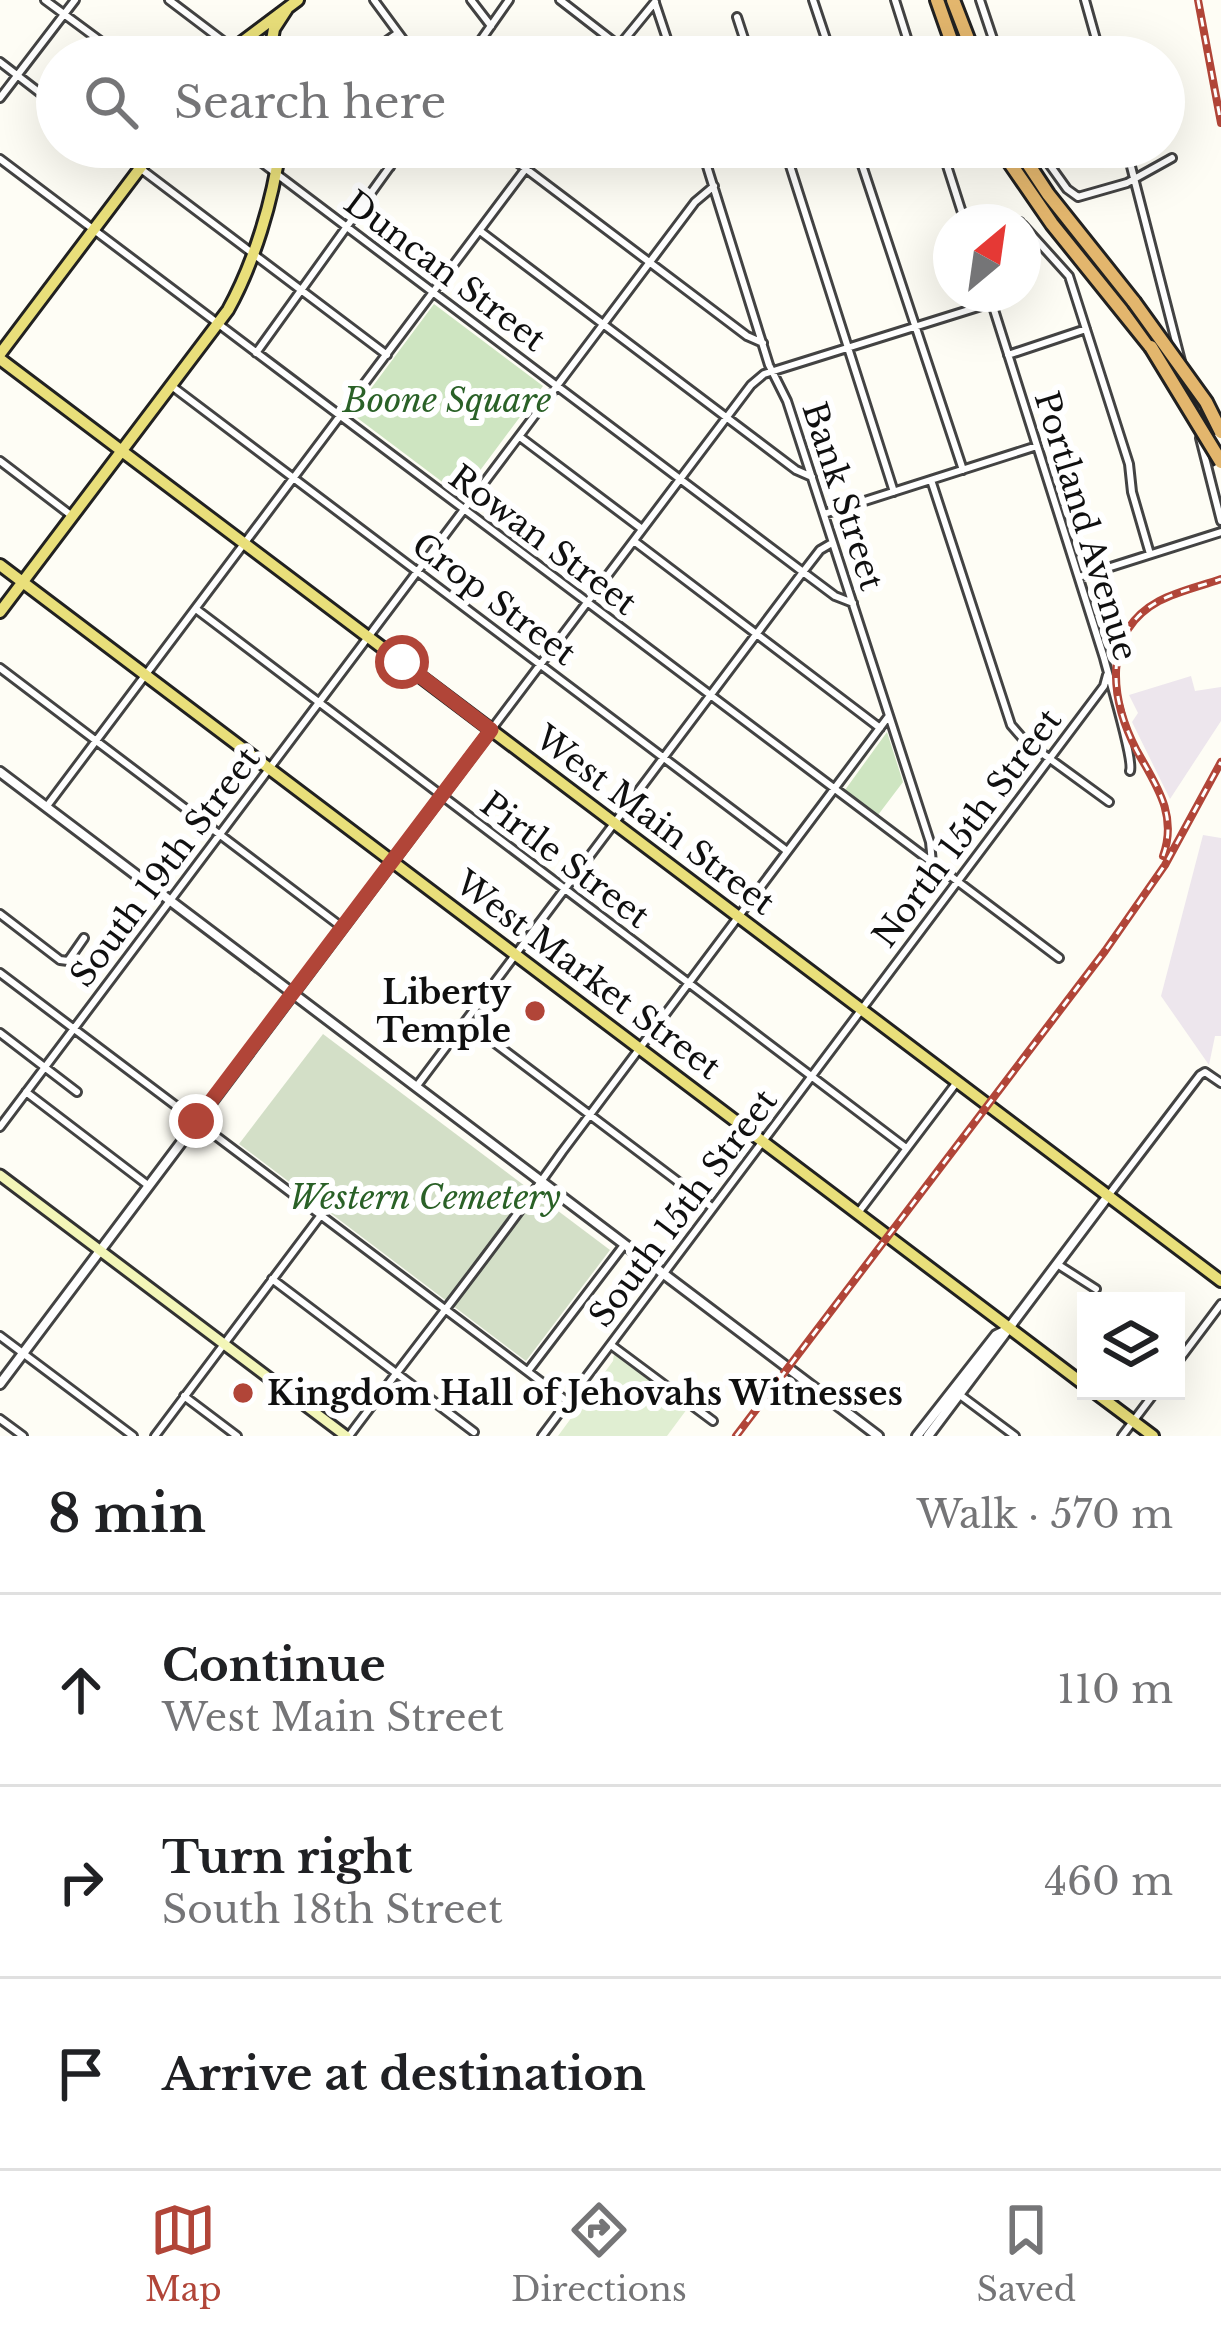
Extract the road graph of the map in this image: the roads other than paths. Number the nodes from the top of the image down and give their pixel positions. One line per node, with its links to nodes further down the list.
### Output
1 (45, 0): 16 (street)
2 (75, 0): 16 (street)
3 (170, 0): 22 (street)
4 (374, 0): 19 (street)
5 (471, 0): 18 (street)
6 (509, 0): 18 (street)
7 (560, 0): 28 (street)
8 (813, 0): 32 (street)
9 (895, 0): 33 (street)
10 (937, 0): 34 (highway)
11 (953, 0): 35 (highway)
12 (980, 0): 36 (street)
13 (1085, 0): 37 (street)
14 (655, 1): 29 (street); 30 (street)
15 (290, 4): 23 (main road); 24 (main road)
16 (64, 14): 20 (street); 21 (street)
17 (737, 17): 31 (street)
18 (490, 26): 27 (street)
19 (398, 33): 25 (street); 26 (street)
20 (48, 36)
21 (94, 36)
22 (209, 36)
23 (248, 36)
24 (272, 36)
25 (394, 36)
26 (400, 36)
27 (483, 36)
28 (606, 36)
29 (626, 36)
30 (666, 36)
31 (743, 36)
32 (825, 36)
33 (906, 36)
34 (949, 36)
35 (966, 36)
36 (992, 36)
37 (1095, 36)
38 (36, 52): 40 (street)
39 (0, 62): 40 (street)
40 (18, 76): 41 (street); 42 (street)
41 (36, 90)
42 (0, 98)
43 (0, 159): 63 (street, Rowan Street)
44 (140, 168): 63 (main road); 66 (street)
45 (269, 168): 58 (street, Duncan Street)
46 (277, 168): 58 (main road)
47 (389, 168): 62 (street)
48 (709, 168): 60 (street, Bank Street)
49 (791, 168): 77 (street)
50 (863, 168): 74 (street)
51 (948, 168): 61 (street)
52 (1013, 168): 92 (highway, bridge)
53 (1031, 168): 87 (highway, bridge)
54 (1053, 168): 59 (street)
55 (1132, 168): 59 (street)
56 (1153, 168): 59 (street)
57 (526, 169): 64 (street); 67 (street)
58 (276, 173): 62 (street, Duncan Street); 66 (main road)
59 (1135, 177): 102 (street)
60 (714, 186): 67 (street, South 19th Street); 76 (street, Bank Street)
61 (959, 204)
62 (347, 226): 68 (street); 69 (street, Duncan Street)
63 (94, 229): 72 (street, Rowan Street); 81 (main road)
64 (480, 231): 69 (street); 73 (street)
65 (1041, 244): 75 (street)
66 (251, 252): 68 (street); 72 (main road)
67 (650, 262): 73 (street, South 19th Street); 76 (street)
68 (302, 290): 78 (street); 79 (street)
69 (434, 292): 79 (street); 84 (street, Duncan Street)
70 (955, 312): 74 (street)
71 (994, 312): 80 (street, Portland Avenue)
72 (217, 323): 78 (street, Rowan Street); 83 (main road)
73 (603, 324): 84 (street, South 19th Street); 86 (street)
74 (913, 328): 77 (street); 93 (street)
75 (1086, 329): 80 (street); 108 (street)
76 (763, 343): 82 (street, Bank Street)
77 (849, 349): 82 (street); 98 (street)
78 (256, 353): 85 (street, Rowan Street)
79 (387, 355): 85 (street)
80 (1008, 355): 89 (street, Portland Avenue)
81 (0, 357): 90 (main road, West Main Street)
82 (773, 372): 86 (street); 94 (street, Bank Street)
83 (171, 385): 90 (main road); 95 (street, Crop Street)
84 (557, 386): 88 (street, South 19th Street); 96 (street, Duncan Street)
85 (341, 417): 95 (street); 99 (street, Rowan Street)
86 (726, 417): 94 (street); 96 (street)
87 (1221, 432)
88 (519, 436): 99 (street, South 19th Street); 103 (street)
89 (1037, 446): 93 (street); 112 (street, Portland Avenue)
90 (122, 450): 101 (main road); 107 (main road, West Main Street)
91 (0, 461): 101 (street)
92 (1221, 462)
93 (963, 470): 97 (street)
94 (812, 477): 100 (street, Bank Street)
95 (294, 478): 107 (street); 110 (street, Crop Street)
96 (680, 479): 103 (street); 111 (street, Duncan Street)
97 (931, 480): 98 (street); 131 (street)
98 (894, 492): 100 (street)
99 (464, 509): 110 (street, South 19th Street); 114 (street, Rowan Street)
100 (824, 514): 106 (street, Bank Street)
101 (72, 516): 113 (main road)
102 (1221, 521)
103 (642, 529): 105 (street)
104 (1221, 532): 108 (street)
105 (633, 541): 114 (street); 118 (street)
106 (833, 542): 111 (street); 115 (street, Bank Street)
107 (245, 543): 116 (street); 119 (main road, West Main Street)
108 (1150, 554): 112 (street)
109 (0, 565): 113 (main road, West Market Street)
110 (417, 571): 119 (street, South 19th Street); 120 (street, Crop Street)
111 (803, 572): 115 (street, Duncan Street); 118 (street)
112 (1078, 577): 123 (street, Portland Avenue)
113 (22, 582): 117 (main road); 122 (main road, West Market Street)
114 (587, 603): 120 (street); 124 (street, Rowan Street)
115 (853, 603): 126 (street, Bank Street)
116 (196, 609): 122 (street); 125 (street, Pirtle Street)
117 (0, 612)
118 (757, 634): 124 (street); 127 (street)
119 (368, 637): 125 (street, South 19th Street); 128 (main road, West Main Street)
120 (541, 664): 128 (street); 130 (street, Crop Street)
121 (0, 668): 129 (street)
122 (146, 674): 129 (street); 132 (main road, West Market Street)
123 (1107, 674): 131 (street, North 15th Street); 134 (street, Portland Avenue)
124 (710, 696): 130 (street); 135 (street, Rowan Street)
125 (319, 703): 132 (street, South 19th Street); 136 (street, Pirtle Street)
126 (888, 717): 127 (street); 143 (street, Bank Street)
127 (880, 728): 135 (street)
128 (491, 730): 136 (street); 139 (main road, West Main Street)
129 (96, 741): 138 (street); 140 (street)
130 (663, 758): 139 (street); 141 (street, Crop Street)
131 (1050, 759): 137 (street); 144 (street, North 15th Street)
132 (269, 768): 140 (street, South 19th Street); 142 (main road, West Market Street)
133 (0, 772): 138 (street)
134 (1130, 772)
135 (832, 789): 141 (street); 143 (street, Rowan Street)
136 (442, 796): 142 (street); 145 (street, Pirtle Street)
137 (1109, 802)
138 (46, 807): 146 (street)
139 (614, 823): 145 (street); 148 (main road, West Main Street)
140 (220, 834): 146 (street, South 19th Street); 149 (street)
141 (787, 851): 148 (street)
142 (393, 861): 149 (street); 151 (main road, West Market Street)
143 (932, 862): 144 (street, Rowan Street)
144 (957, 882): 152 (street, Rowan Street); 156 (street, North 15th Street)
145 (565, 890): 151 (street); 154 (street, Pirtle Street)
146 (170, 900): 155 (street); 158 (street, South 19th Street)
147 (0, 914): 150 (street)
148 (737, 917): 154 (street); 156 (main road, West Main Street)
149 (343, 928): 155 (street)
150 (84, 938)
151 (516, 955): 157 (street); 160 (main road, West Market Street)
152 (1059, 958)
153 (0, 973): 158 (street)
154 (688, 983): 160 (street); 162 (street, Pirtle Street)
155 (293, 994): 165 (street); 169 (street)
156 (862, 1010): 162 (street, South 15th Street); 163 (main road, West Main Street)
157 (466, 1021): 165 (street); 168 (street)
158 (74, 1028): 161 (street, South 19th Street); 169 (street)
159 (0, 1033): 161 (street)
160 (640, 1048): 168 (street); 171 (main road, West Market Street)
161 (45, 1067): 166 (street, South 19th Street); 167 (street)
162 (812, 1077): 171 (street, South 15th Street); 172 (street, Pirtle Street)
163 (956, 1082): 172 (street); 176 (main road, West Main Street)
164 (1221, 1083): 176 (street)
165 (416, 1088): 174 (street)
166 (26, 1092): 170 (street, South 19th Street); 175 (street)
167 (77, 1092)
168 (590, 1114): 174 (street); 177 (street)
169 (196, 1121): 175 (street); 179 (street)
170 (0, 1127)
171 (764, 1141): 177 (street, South 15th Street); 178 (main road, West Market Street)
172 (906, 1148): 178 (street)
173 (0, 1175): 181 (main road)
174 (541, 1182): 180 (street); 188 (street)
175 (149, 1186): 181 (street)
176 (1108, 1196): 182 (street); 185 (main road, West Main Street)
177 (713, 1208): 183 (street, South 15th Street)
178 (858, 1213): 189 (main road, West Market Street)
179 (321, 1215): 184 (street); 188 (street)
180 (624, 1245): 183 (street); 195 (street)
181 (100, 1251): 191 (main road); 194 (street)
182 (1058, 1264): 186 (street); 189 (street)
183 (664, 1272): 192 (street, South 15th Street); 214 (street)
184 (272, 1279): 191 (street); 196 (street)
185 (1221, 1281)
186 (1096, 1289)
187 (1221, 1304): 193 (street)
188 (446, 1309): 195 (street); 196 (street)
189 (1009, 1328): 197 (main road, West Market Street); 199 (street); 215 (street)
190 (0, 1336): 194 (street)
191 (224, 1344): 200 (street); 212 (main road)
192 (611, 1345): 203 (street, South 15th Street); 205 (street)
193 (1185, 1352)
194 (23, 1353): 198 (street); 209 (street)
195 (528, 1372): 203 (street)
196 (396, 1373): 207 (street); 212 (street)
197 (1077, 1378)
198 (0, 1384)
199 (960, 1395): 216 (street); 217 (street)
200 (184, 1396): 210 (street); 211 (street)
201 (1106, 1400): 206 (main road, West Market Street)
202 (1149, 1400): 206 (street)
203 (568, 1402): 213 (street, South 15th Street)
204 (0, 1419): 208 (street)
205 (713, 1421)
206 (1133, 1421): 218 (street); 219 (main road, West Market Street)
207 (474, 1432)
208 (23, 1436)
209 (134, 1436)
210 (155, 1436)
211 (237, 1436)
212 (347, 1436)
213 (542, 1436)
214 (878, 1436)
215 (917, 1436)
216 (928, 1436)
217 (1015, 1436)
218 (1122, 1436)
219 (1153, 1436)

